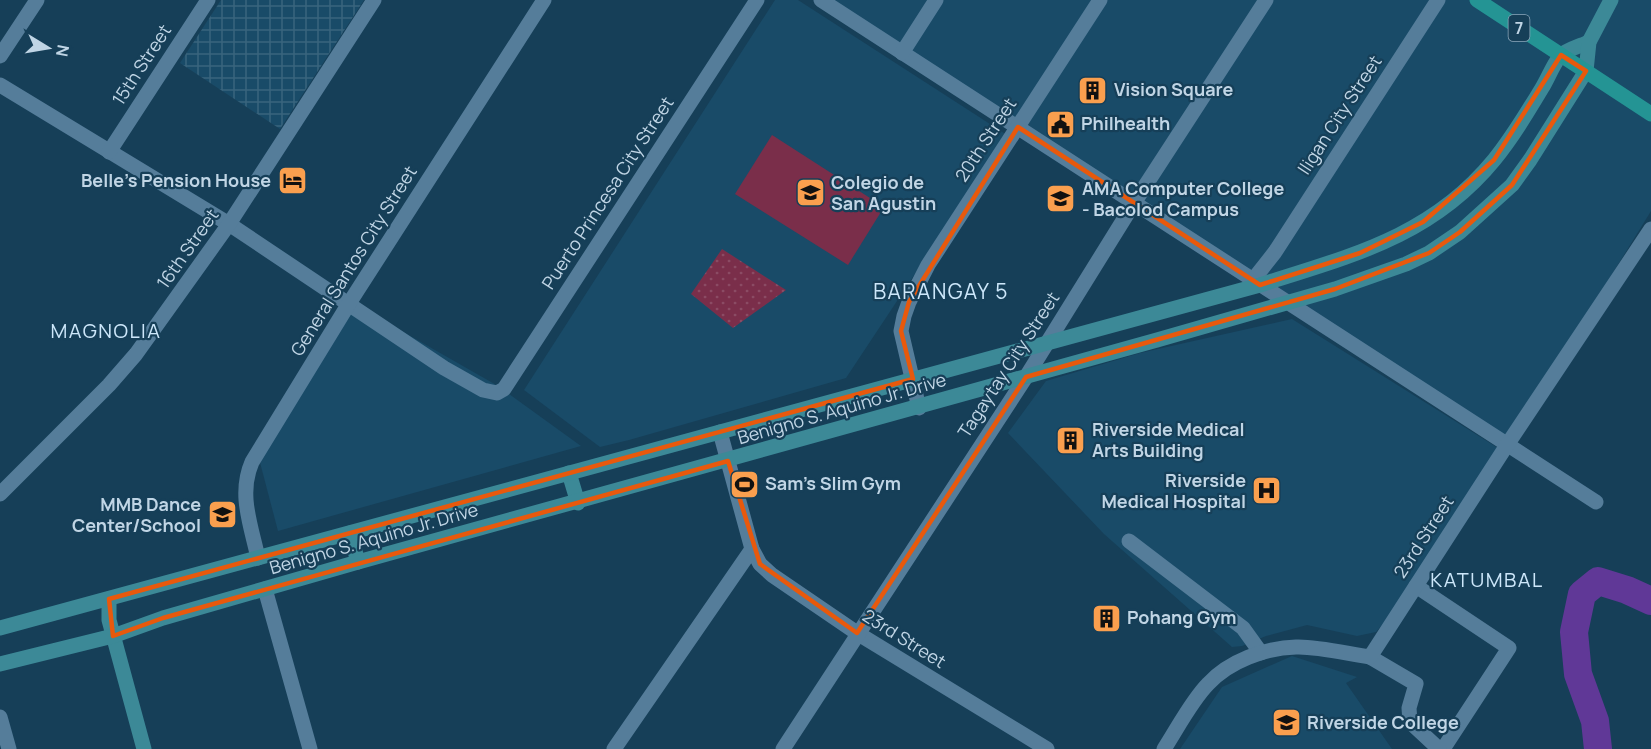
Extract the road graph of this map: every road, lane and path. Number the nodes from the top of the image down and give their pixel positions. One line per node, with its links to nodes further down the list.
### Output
1 (37, 0): 16 (street)
2 (208, 0): 21 (street, 15th Street)
3 (374, 0): 23 (street, 16th Street)
4 (544, 0): 27 (street, General Santos City Street)
5 (757, 0): 27 (street, Puerto Princesa City Street)
6 (821, 0): 14 (street)
7 (936, 0): 14 (street)
8 (1100, 0): 20 (street, 20th Street)
9 (1266, 0): 22 (street, Tagaytay City Street)
10 (1438, 0): 25 (street, Iligan City Street)
11 (1477, 0): 15 (main road, 7)
12 (1611, 0): 13 (main road, Benigno S. Aquino Jr. Drive)
13 (1589, 42): 15 (main road); 17 (main road, Benigno S. Aquino Jr. Drive)
14 (902, 52): 20 (street)
15 (1561, 55): 17 (main road, 7); 25 (main road, Benigno S. Aquino Jr. Drive)
16 (0, 56)
17 (1586, 71): 19 (main road, 7); 26 (main road, Benigno S. Aquino Jr. Drive)
18 (0, 85): 21 (street)
19 (1651, 114)
20 (1018, 128): 22 (street); 30 (street, 20th Street)
21 (109, 152): 23 (street)
22 (1134, 203): 25 (street); 28 (street, Tagaytay City Street)
23 (229, 224): 27 (street); 36 (street, 16th Street)
24 (1651, 229): 33 (street, 23rd Street)
25 (1257, 282): 26 (street); 28 (main road, Benigno S. Aquino Jr. Drive)
26 (1288, 303): 29 (main road, Benigno S. Aquino Jr. Drive); 33 (street)
27 (348, 305): 42 (street, General Santos City Street)
28 (1048, 342): 29 (street, Tagaytay City Street); 30 (main road, Benigno S. Aquino Jr. Drive)
29 (1026, 377): 31 (main road, Benigno S. Aquino Jr. Drive); 48 (street, Tagaytay City Street)
30 (913, 380): 31 (street, 20th Street); 32 (main road, Benigno S. Aquino Jr. Drive)
31 (920, 408): 34 (main road, Benigno S. Aquino Jr. Drive)
32 (720, 432): 34 (street); 35 (main road, Benigno S. Aquino Jr. Drive)
33 (1507, 445): 37 (street); 44 (street, 23rd Street)
34 (728, 461): 38 (main road, Benigno S. Aquino Jr. Drive); 41 (street)
35 (569, 473): 38 (main road); 39 (main road, Benigno S. Aquino Jr. Drive)
36 (0, 494)
37 (1596, 502)
38 (578, 503): 43 (main road, Benigno S. Aquino Jr. Drive)
39 (350, 533): 42 (main road, Benigno S. Aquino Jr. Drive); 43 (main road)
40 (1129, 542): 50 (street)
41 (752, 549): 48 (street, 23rd Street); 57 (street)
42 (258, 558): 46 (main road, Benigno S. Aquino Jr. Drive)
43 (358, 562): 45 (main road, Benigno S. Aquino Jr. Drive)
44 (1416, 586): 51 (street, 23rd Street); 62 (street)
45 (265, 589): 49 (main road, Benigno S. Aquino Jr. Drive); 56 (street)
46 (109, 599): 47 (main road, Benigno S. Aquino Jr. Drive); 49 (main road)
47 (0, 628)
48 (857, 633): 58 (street, Tagaytay City Street); 59 (street, 23rd Street)
49 (113, 636): 52 (main road, Benigno S. Aquino Jr. Drive); 55 (main road)
50 (1262, 653): 51 (street); 60 (street)
51 (1370, 657): 61 (street)
52 (0, 664)
53 (0, 717): 54 (street)
54 (9, 749)
55 (144, 749)
56 (310, 749)
57 (614, 749)
58 (783, 749)
59 (1047, 749)
60 (1164, 749)
61 (1439, 749)
62 (1443, 749)

